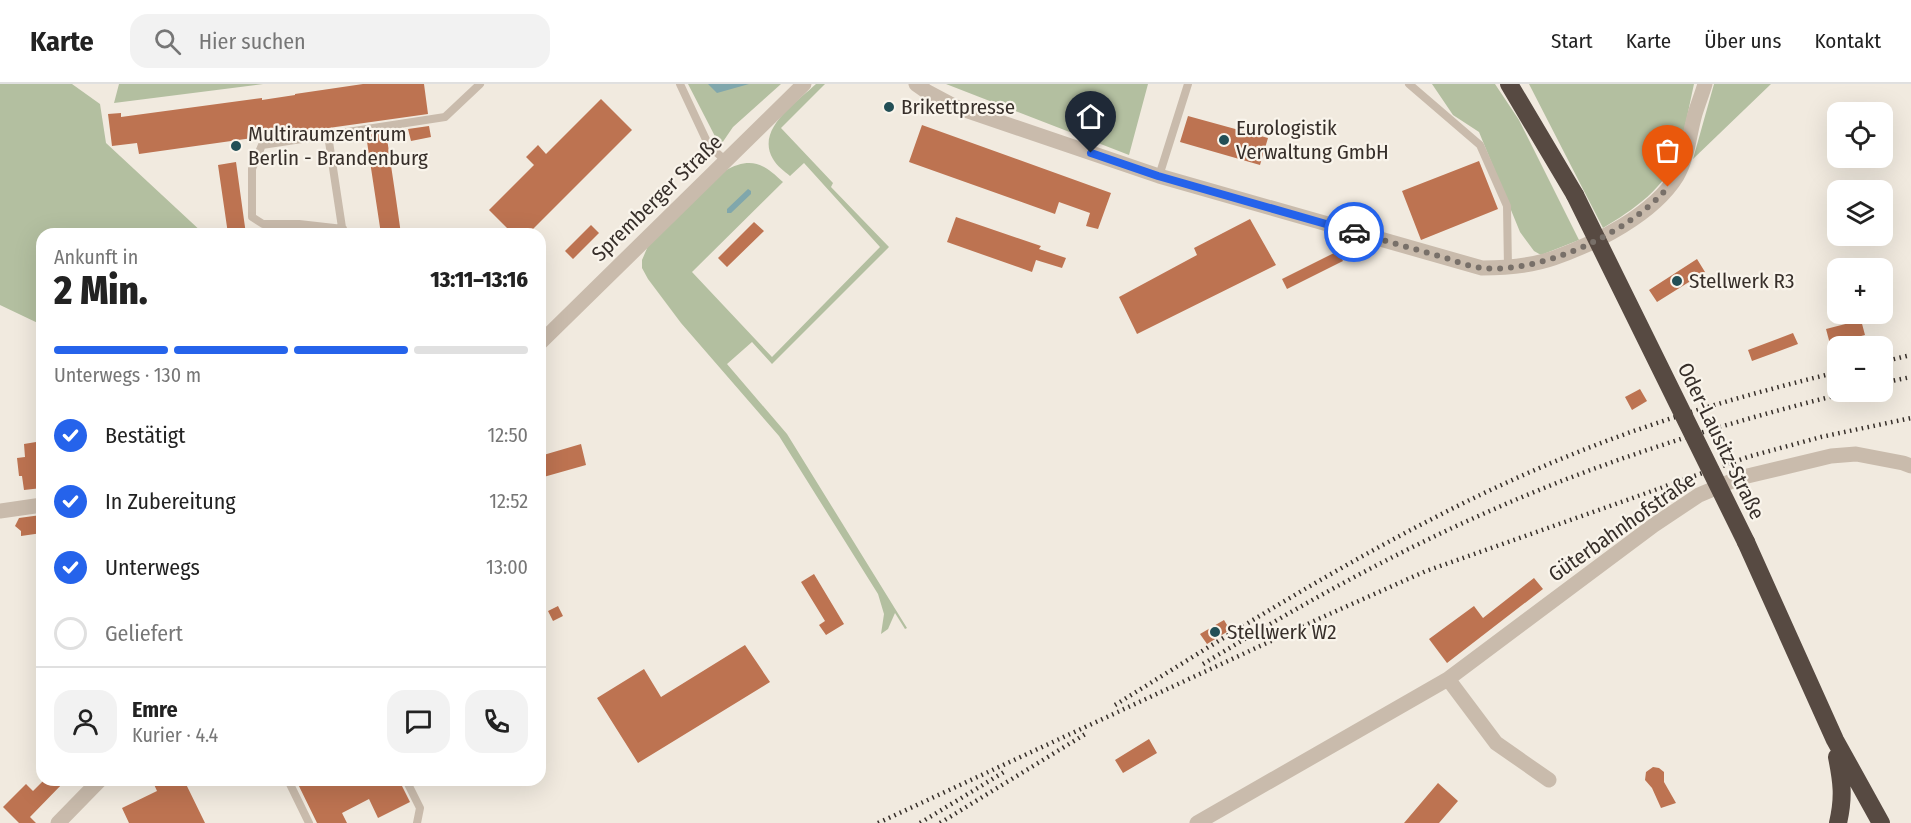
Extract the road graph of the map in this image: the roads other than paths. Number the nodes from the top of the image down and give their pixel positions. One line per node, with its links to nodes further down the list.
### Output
1 (480, 84): 9 (lane)
2 (680, 84): 10 (lane)
3 (804, 84): 10 (street, Spremberger Straße)
4 (916, 84): 11 (street)
5 (1188, 84): 11 (lane)
6 (1409, 84): 14 (lane)
7 (1509, 84): 20 (highway, Oder-Lausitz-Straße, bridge)
8 (1705, 84): 14 (street)
9 (328, 135): 12 (lane); 13 (lane)
10 (725, 160): 15 (street, Spremberger Straße)
11 (1158, 176): 14 (street)
12 (321, 228)
13 (342, 228)
14 (1508, 268)
15 (546, 337)
16 (1911, 466): 19 (street, Güterbahnhofstraße)
17 (36, 506): 18 (street)
18 (0, 511)
19 (1448, 679): 21 (street); 28 (street, Güterbahnhofstraße)
20 (1835, 740): 29 (highway); 30 (highway, Oder-Lausitz-Straße)
21 (1549, 780)
22 (94, 786): 25 (street)
23 (291, 786): 26 (lane)
24 (409, 786): 27 (lane)
25 (57, 823)
26 (309, 823)
27 (417, 823)
28 (1197, 823)
29 (1838, 823)
30 (1881, 823)

